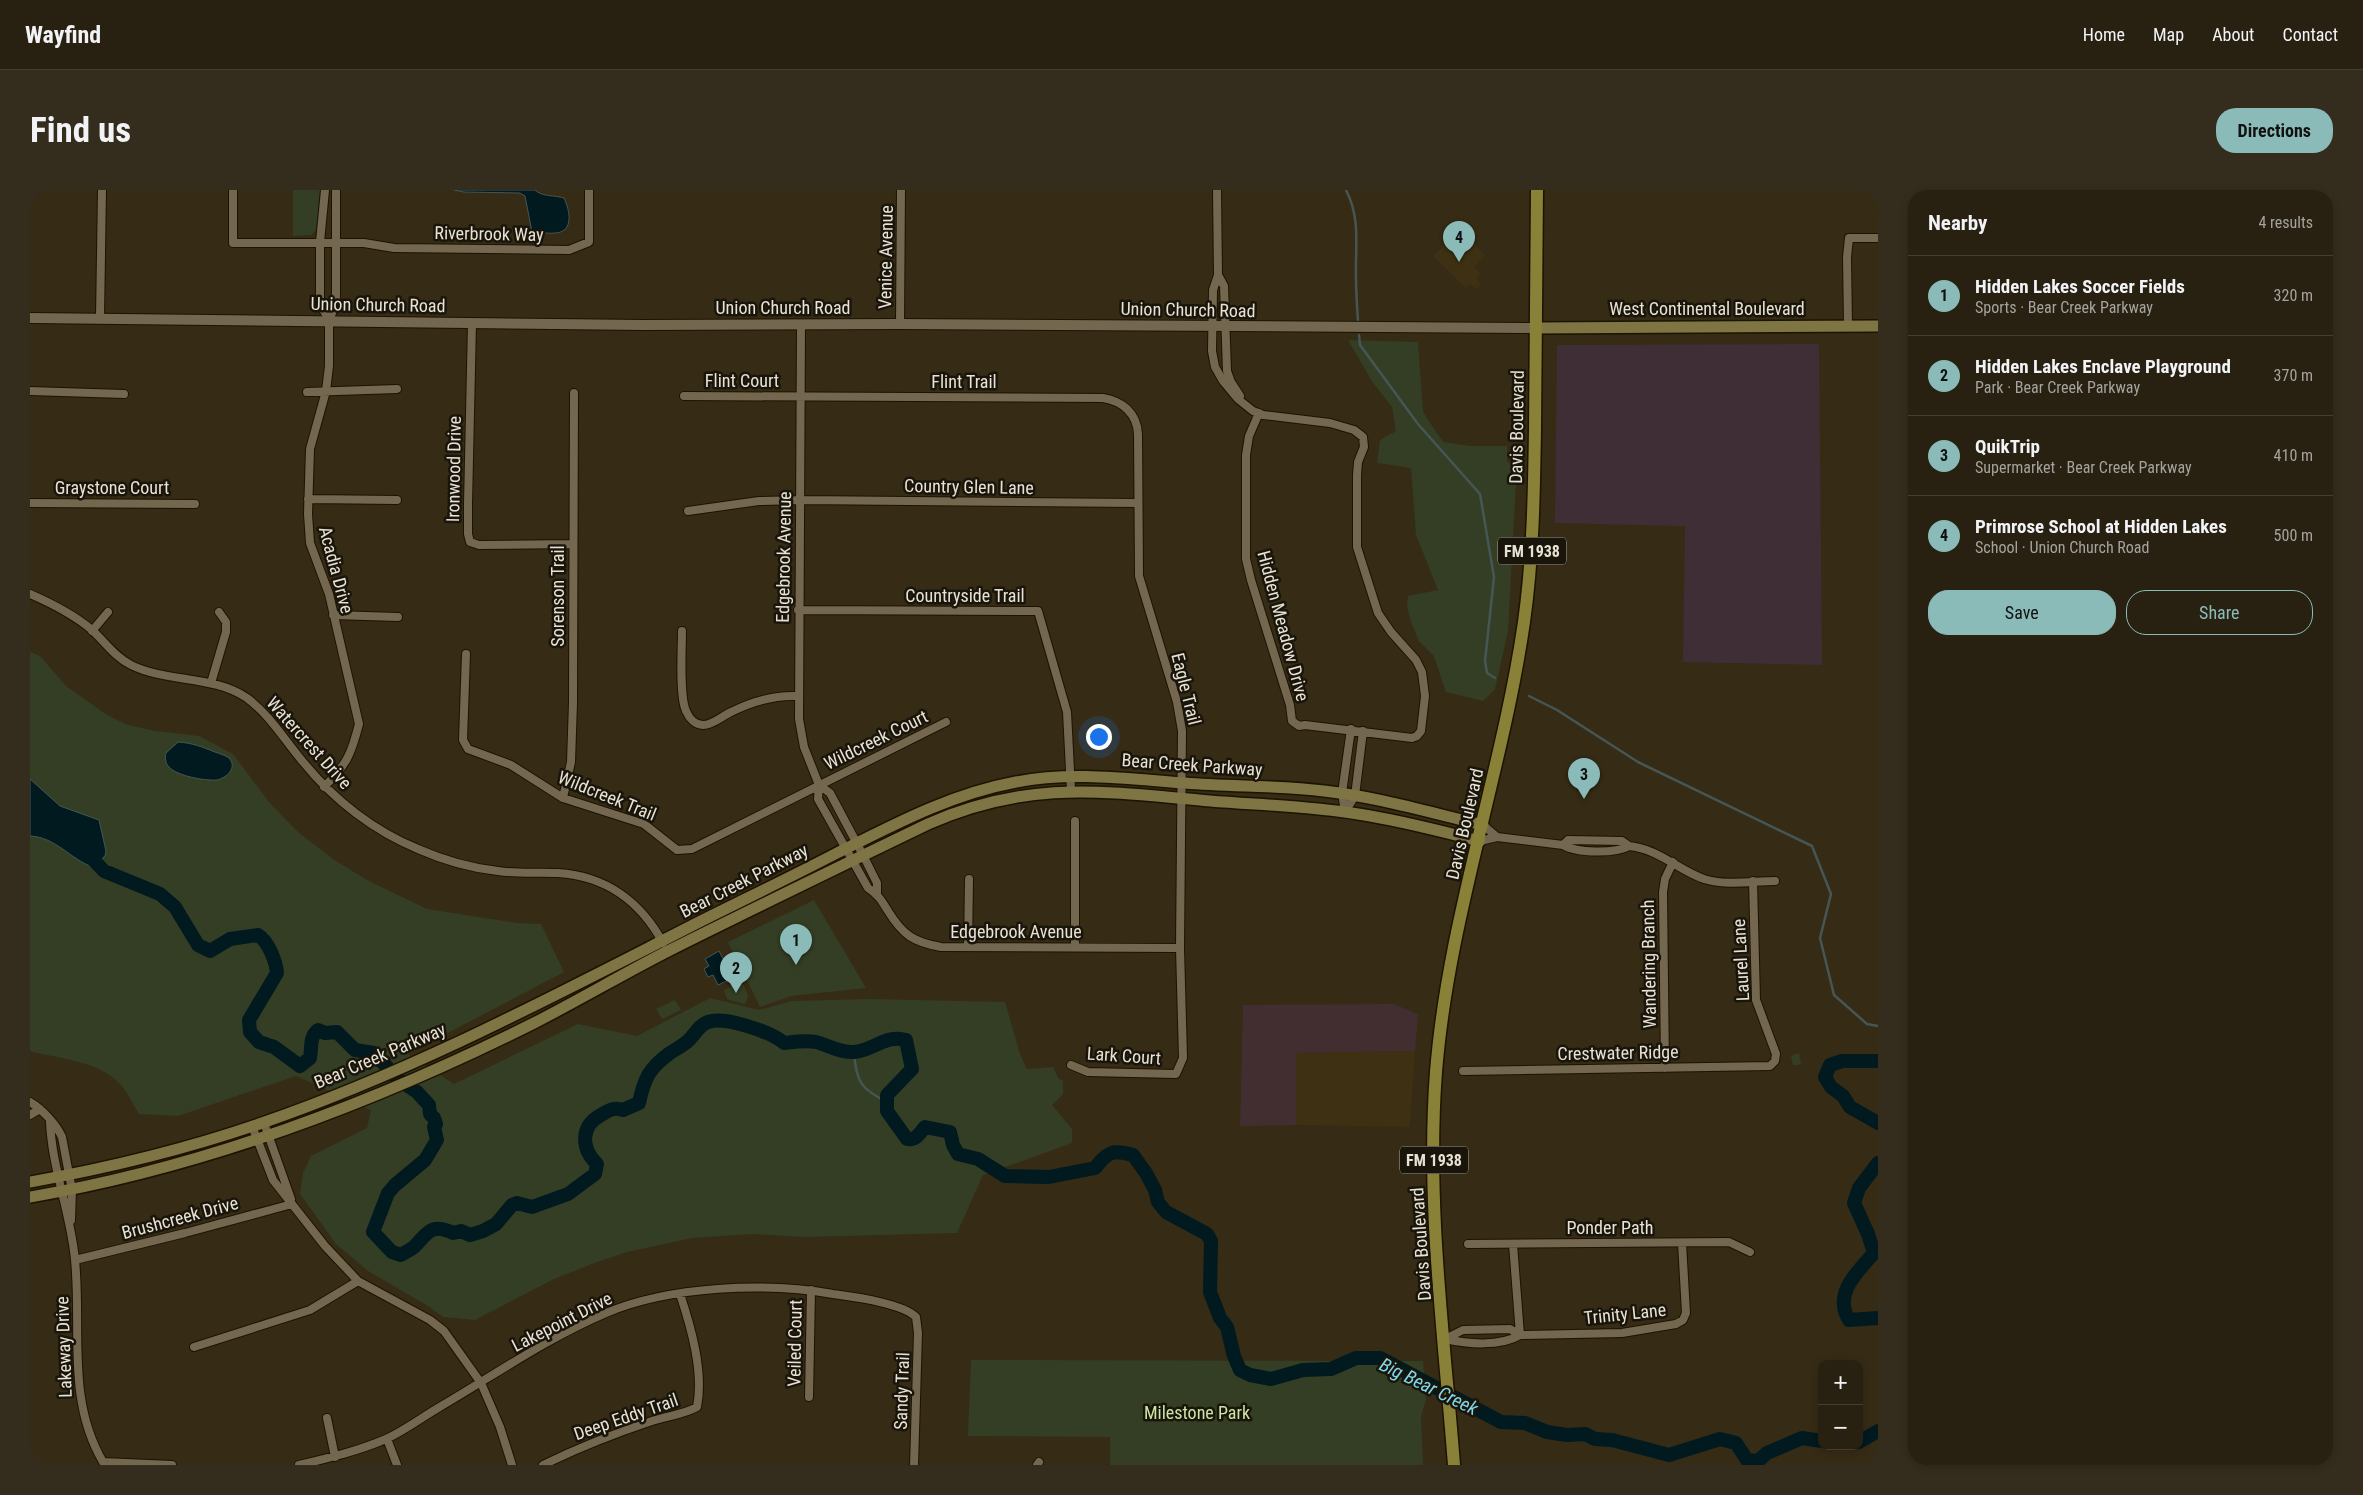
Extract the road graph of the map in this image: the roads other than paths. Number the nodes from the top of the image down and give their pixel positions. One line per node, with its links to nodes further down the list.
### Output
1 (102, 190): 14 (street)
2 (233, 190): 10 (street)
3 (325, 190): 10 (street)
4 (336, 190): 11 (street)
5 (588, 190): 11 (street, Riverbrook Way)
6 (901, 190): 17 (street, Venice Avenue)
7 (1217, 190): 12 (street)
8 (1537, 190): 23 (main road, Davis Boulevard / FM 1938)
9 (1878, 238): 19 (street)
10 (320, 242): 11 (street); 15 (street)
11 (336, 242): 15 (street)
12 (1218, 275): 20 (street); 21 (street)
13 (30, 318): 14 (street, Union Church Road)
14 (100, 318): 15 (street, Union Church Road)
15 (329, 320): 16 (street, Union Church Road); 25 (street, Acadia Drive)
16 (472, 323): 18 (street, Union Church Road); 42 (street, Ironwood Drive)
17 (900, 324): 18 (street, Union Church Road); 20 (street, Union Church Road)
18 (801, 325): 31 (street, Edgebrook Avenue)
19 (1848, 325): 22 (main road, West Continental Boulevard); 23 (main road, West Continental Boulevard)
20 (1213, 326): 21 (street, Union Church Road); 33 (street)
21 (1225, 326): 23 (street, Union Church Road); 33 (street)
22 (1878, 326)
23 (1536, 328): 68 (main road, Davis Boulevard / FM 1938)
24 (397, 389): 25 (street)
25 (326, 390): 27 (street); 35 (street, Acadia Drive)
26 (30, 392): 29 (street)
27 (307, 392)
28 (574, 393): 42 (street, Sorenson Trail)
29 (124, 394)
30 (684, 396): 31 (street, Flint Court)
31 (800, 396): 32 (street, Flint Trail); 37 (street, Edgebrook Avenue)
32 (1126, 407): 39 (street, Eagle Trail)
33 (1250, 408): 34 (street)
34 (1259, 413): 55 (street, Hidden Meadow Drive); 56 (street, Hidden Meadow Drive)
35 (308, 500): 36 (street); 47 (street, Acadia Drive)
36 (397, 500)
37 (800, 500): 39 (street, Country Glen Lane); 41 (street, Country Glen Lane); 44 (street, Edgebrook Avenue)
38 (30, 503): 40 (street, Graystone Court)
39 (1137, 503): 58 (street, Eagle Trail)
40 (195, 504)
41 (688, 511)
42 (573, 544): 64 (street, Sorenson Trail)
43 (30, 594): 49 (street, Watercrest Drive)
44 (798, 610): 53 (street, Edgebrook Avenue); 57 (street, Countryside Trail)
45 (108, 612): 49 (street)
46 (220, 612): 52 (street)
47 (333, 615): 48 (street); 60 (street, Acadia Drive)
48 (398, 616)
49 (92, 631): 52 (street, Watercrest Drive)
50 (682, 631): 53 (street)
51 (466, 654): 64 (street, Wildcreek Trail)
52 (211, 683): 60 (street, Watercrest Drive)
53 (797, 696): 59 (street, Edgebrook Avenue)
54 (946, 722): 59 (street, Wildcreek Court)
55 (1351, 729): 56 (street, Hidden Meadow Drive); 62 (street)
56 (1364, 731): 63 (street)
57 (1071, 776): 58 (main road, Bear Creek Parkway); 61 (street, Countryside Trail); 71 (main road, Bear Creek Parkway)
58 (1182, 783): 62 (main road, Bear Creek Parkway); 65 (street, Eagle Trail)
59 (819, 785): 64 (street, Wildcreek Trail); 71 (street, Edgebrook Avenue); 72 (street, Edgebrook Avenue)
60 (324, 787): 80 (street, Watercrest Drive)
61 (1071, 790): 65 (main road, Bear Creek Parkway); 73 (main road, Bear Creek Parkway)
62 (1342, 794): 63 (main road, Bear Creek Parkway); 66 (street)
63 (1355, 796): 66 (street); 68 (main road, Bear Creek Parkway)
64 (563, 798)
65 (1183, 798): 66 (main road, Bear Creek Parkway); 83 (street, Eagle Trail)
66 (1345, 812): 70 (main road, Bear Creek Parkway)
67 (1075, 821): 81 (street)
68 (1483, 825): 69 (street, Bear Creek Parkway); 70 (main road, Davis Boulevard / FM 1938)
69 (1497, 837): 70 (street, Bear Creek Parkway); 75 (street, Bear Creek Parkway)
70 (1480, 841): 115 (main road, Davis Boulevard / FM 1938)
71 (856, 843): 72 (main road, Bear Creek Parkway); 73 (street, Edgebrook Avenue)
72 (844, 849): 74 (street, Edgebrook Avenue); 80 (main road, Bear Creek Parkway)
73 (863, 855): 74 (main road, Bear Creek Parkway); 79 (street, Edgebrook Avenue)
74 (852, 861): 79 (street, Edgebrook Avenue); 80 (main road, Bear Creek Parkway)
75 (1673, 862): 77 (street, Bear Creek Parkway); 86 (street, Wandering Branch)
76 (968, 879): 82 (street)
77 (1754, 881): 78 (street, Bear Creek Parkway); 84 (street, Laurel Lane)
78 (1775, 881)
79 (877, 893): 82 (street, Edgebrook Avenue)
80 (665, 946): 93 (main road, Bear Creek Parkway); 95 (main road, Bear Creek Parkway)
81 (1075, 946): 82 (street, Edgebrook Avenue); 83 (street, Edgebrook Avenue)
82 (968, 947)
83 (1180, 948): 88 (street, Eagle Trail)
84 (1773, 1064): 86 (street, Crestwater Ridge)
85 (1071, 1065): 88 (street, Lark Court)
86 (1666, 1068): 87 (street, Crestwater Ridge)
87 (1463, 1071)
88 (1176, 1074)
89 (30, 1102): 90 (street, Lakeway Drive)
90 (40, 1109): 91 (street); 92 (street, Lakeway Drive)
91 (30, 1115)
92 (50, 1122): 96 (street, Lakeway Drive); 97 (street, Lakeway Drive)
93 (264, 1122): 94 (main road, Bear Creek Parkway); 95 (street)
94 (252, 1126): 95 (street); 96 (main road, Bear Creek Parkway)
95 (264, 1139): 99 (main road, Bear Creek Parkway); 102 (street); 102 (street)
96 (70, 1175): 97 (main road, Bear Creek Parkway); 99 (street, Lakeway Drive)
97 (58, 1177): 98 (main road, Bear Creek Parkway); 100 (street, Lakeway Drive)
98 (30, 1182)
99 (72, 1190): 100 (main road, Bear Creek Parkway); 103 (street, Lakeway Drive)
100 (60, 1192): 101 (main road, Bear Creek Parkway); 103 (street, Lakeway Drive)
101 (30, 1197)
102 (292, 1204): 108 (street, Brushcreek Drive); 109 (street)
103 (70, 1227): 108 (street, Lakeway Drive)
104 (1682, 1243): 106 (street, Ponder Path); 107 (street, Ponder Path); 114 (street, Trinity Lane)
105 (1468, 1244): 106 (street, Ponder Path)
106 (1513, 1244): 114 (street)
107 (1750, 1252)
108 (75, 1260): 123 (street, Lakeway Drive)
109 (358, 1281): 117 (street); 118 (street)
110 (812, 1290): 111 (street, Lakepoint Drive); 112 (street, Lakepoint Drive); 119 (street, Veiled Court)
111 (680, 1294): 118 (street, Lakepoint Drive); 127 (street, Deep Eddy Trail)
112 (916, 1317): 128 (street, Sandy Trail)
113 (1491, 1329): 114 (street, Trinity Lane); 115 (street, Trinity Lane); 116 (street)
114 (1520, 1335): 116 (street, Trinity Lane)
115 (1445, 1338): 116 (street, Trinity Lane); 129 (main road, Davis Boulevard / FM 1938)
116 (1492, 1342)
117 (194, 1348)
118 (481, 1383): 121 (street, Lakepoint Drive); 126 (street)
119 (809, 1397)
120 (328, 1418): 122 (street)
121 (387, 1439): 122 (street, Lakepoint Drive); 125 (street)
122 (335, 1457): 124 (street, Lakepoint Drive)
123 (172, 1465)
124 (299, 1465)
125 (397, 1465)
126 (512, 1465)
127 (543, 1465)
128 (914, 1465)
129 (1454, 1465)

